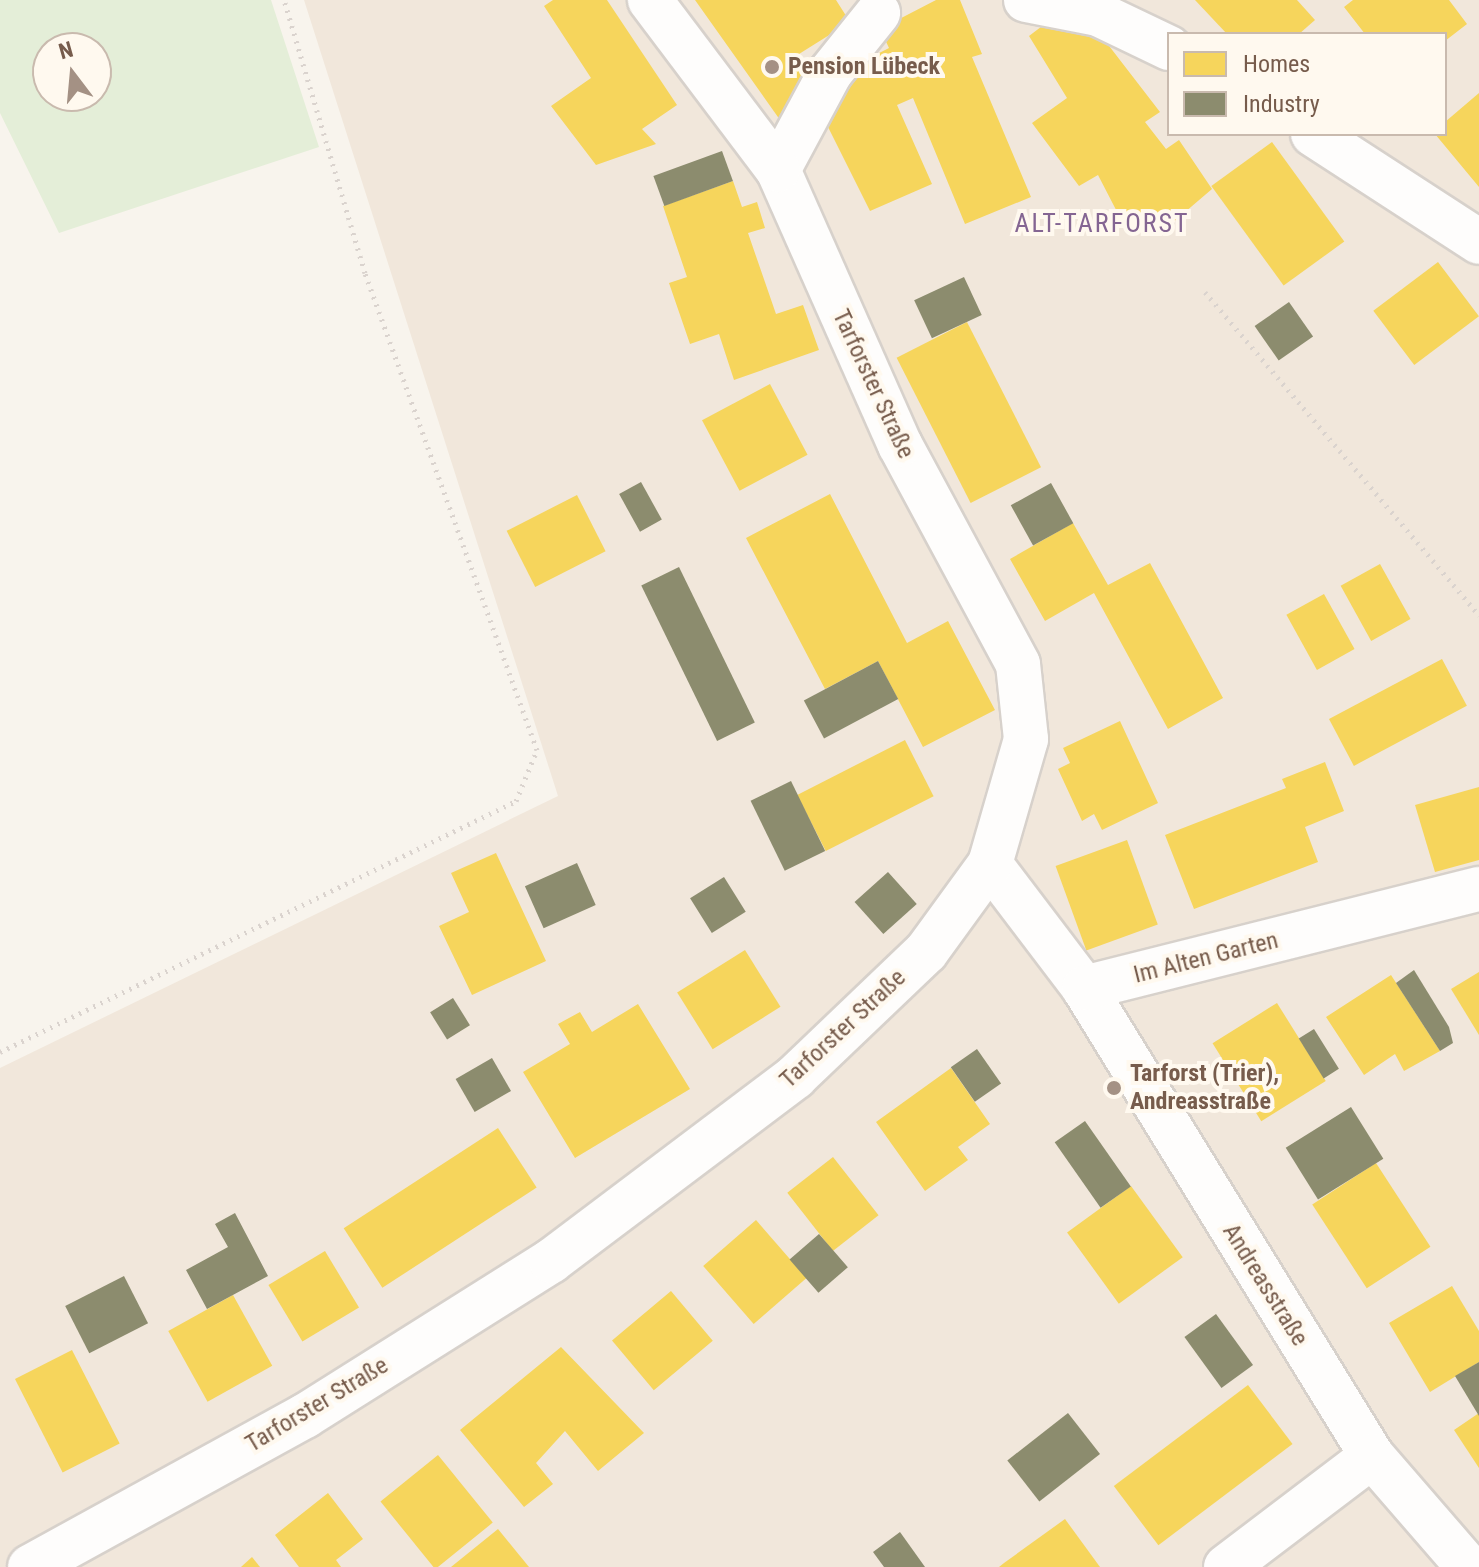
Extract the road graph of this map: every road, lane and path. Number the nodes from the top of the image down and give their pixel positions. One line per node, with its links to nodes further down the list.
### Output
1 (284, 0): 14 (path)
2 (650, 0): 7 (street, Tarforster Straße)
3 (1026, 0): 5 (street)
4 (878, 4): 7 (street)
5 (1167, 47)
6 (1316, 136): 8 (street)
7 (778, 170): 11 (street, Tarforster Straße)
8 (1479, 242)
9 (1205, 292): 10 (path)
10 (1479, 615)
11 (990, 864): 13 (street); 16 (street, Tarforster Straße)
12 (1479, 889): 13 (street, Im Alten Garten)
13 (1084, 988): 15 (street, Andreasstraße)
14 (0, 1052)
15 (1372, 1456): 17 (street); 18 (street, Andreasstraße)
16 (30, 1567)
17 (1226, 1567)
18 (1468, 1567)

